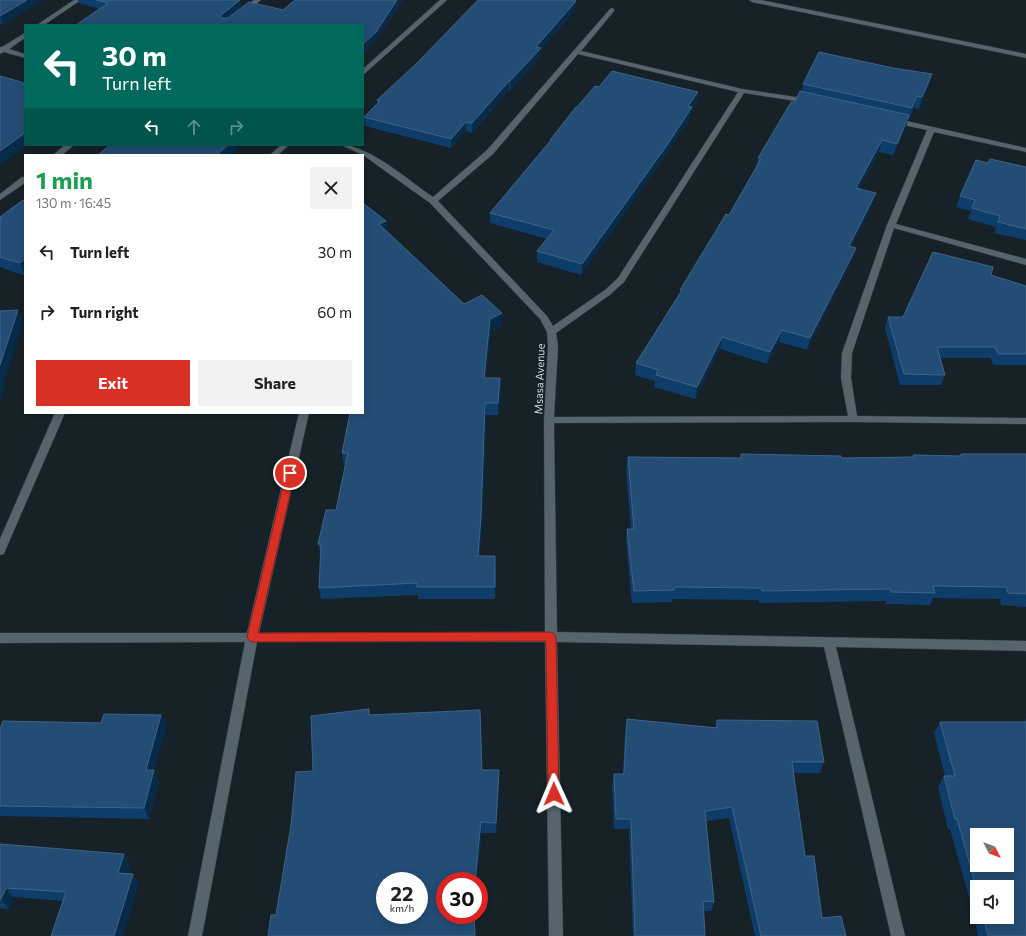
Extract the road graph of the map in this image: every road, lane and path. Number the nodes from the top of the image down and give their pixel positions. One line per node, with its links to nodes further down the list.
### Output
1 (78, 0): 6 (street)
2 (258, 0): 7 (street)
3 (444, 0): 13 (street)
4 (752, 0): 12 (street)
5 (612, 10): 10 (street)
6 (42, 24)
7 (227, 24)
8 (24, 36): 9 (street)
9 (1, 50): 11 (street)
10 (577, 52): 14 (street); 26 (street)
11 (24, 56)
12 (1026, 56)
13 (364, 72)
14 (742, 91): 15 (street); 29 (street)
15 (816, 102)
16 (886, 118): 17 (street)
17 (932, 128): 21 (street); 27 (street)
18 (69, 146): 22 (street)
19 (284, 146): 23 (street)
20 (347, 146): 26 (street, Msasa Avenue)
21 (1026, 150)
22 (58, 154)
23 (275, 154)
24 (24, 181): 25 (street)
25 (0, 198)
26 (433, 201): 29 (street, Msasa Avenue)
27 (891, 225): 28 (street); 32 (street)
28 (1026, 262)
29 (551, 332): 33 (street, Msasa Avenue)
30 (60, 414): 35 (street)
31 (304, 414): 36 (street)
32 (854, 419): 33 (street); 34 (street)
33 (549, 420): 37 (street, Msasa Avenue)
34 (1026, 421)
35 (0, 552)
36 (252, 637): 37 (street); 38 (street); 41 (street)
37 (551, 637): 39 (street); 42 (street, Msasa Avenue)
38 (0, 638)
39 (829, 642): 40 (street); 43 (street)
40 (1026, 646)
41 (195, 936)
42 (556, 936)
43 (898, 936)

